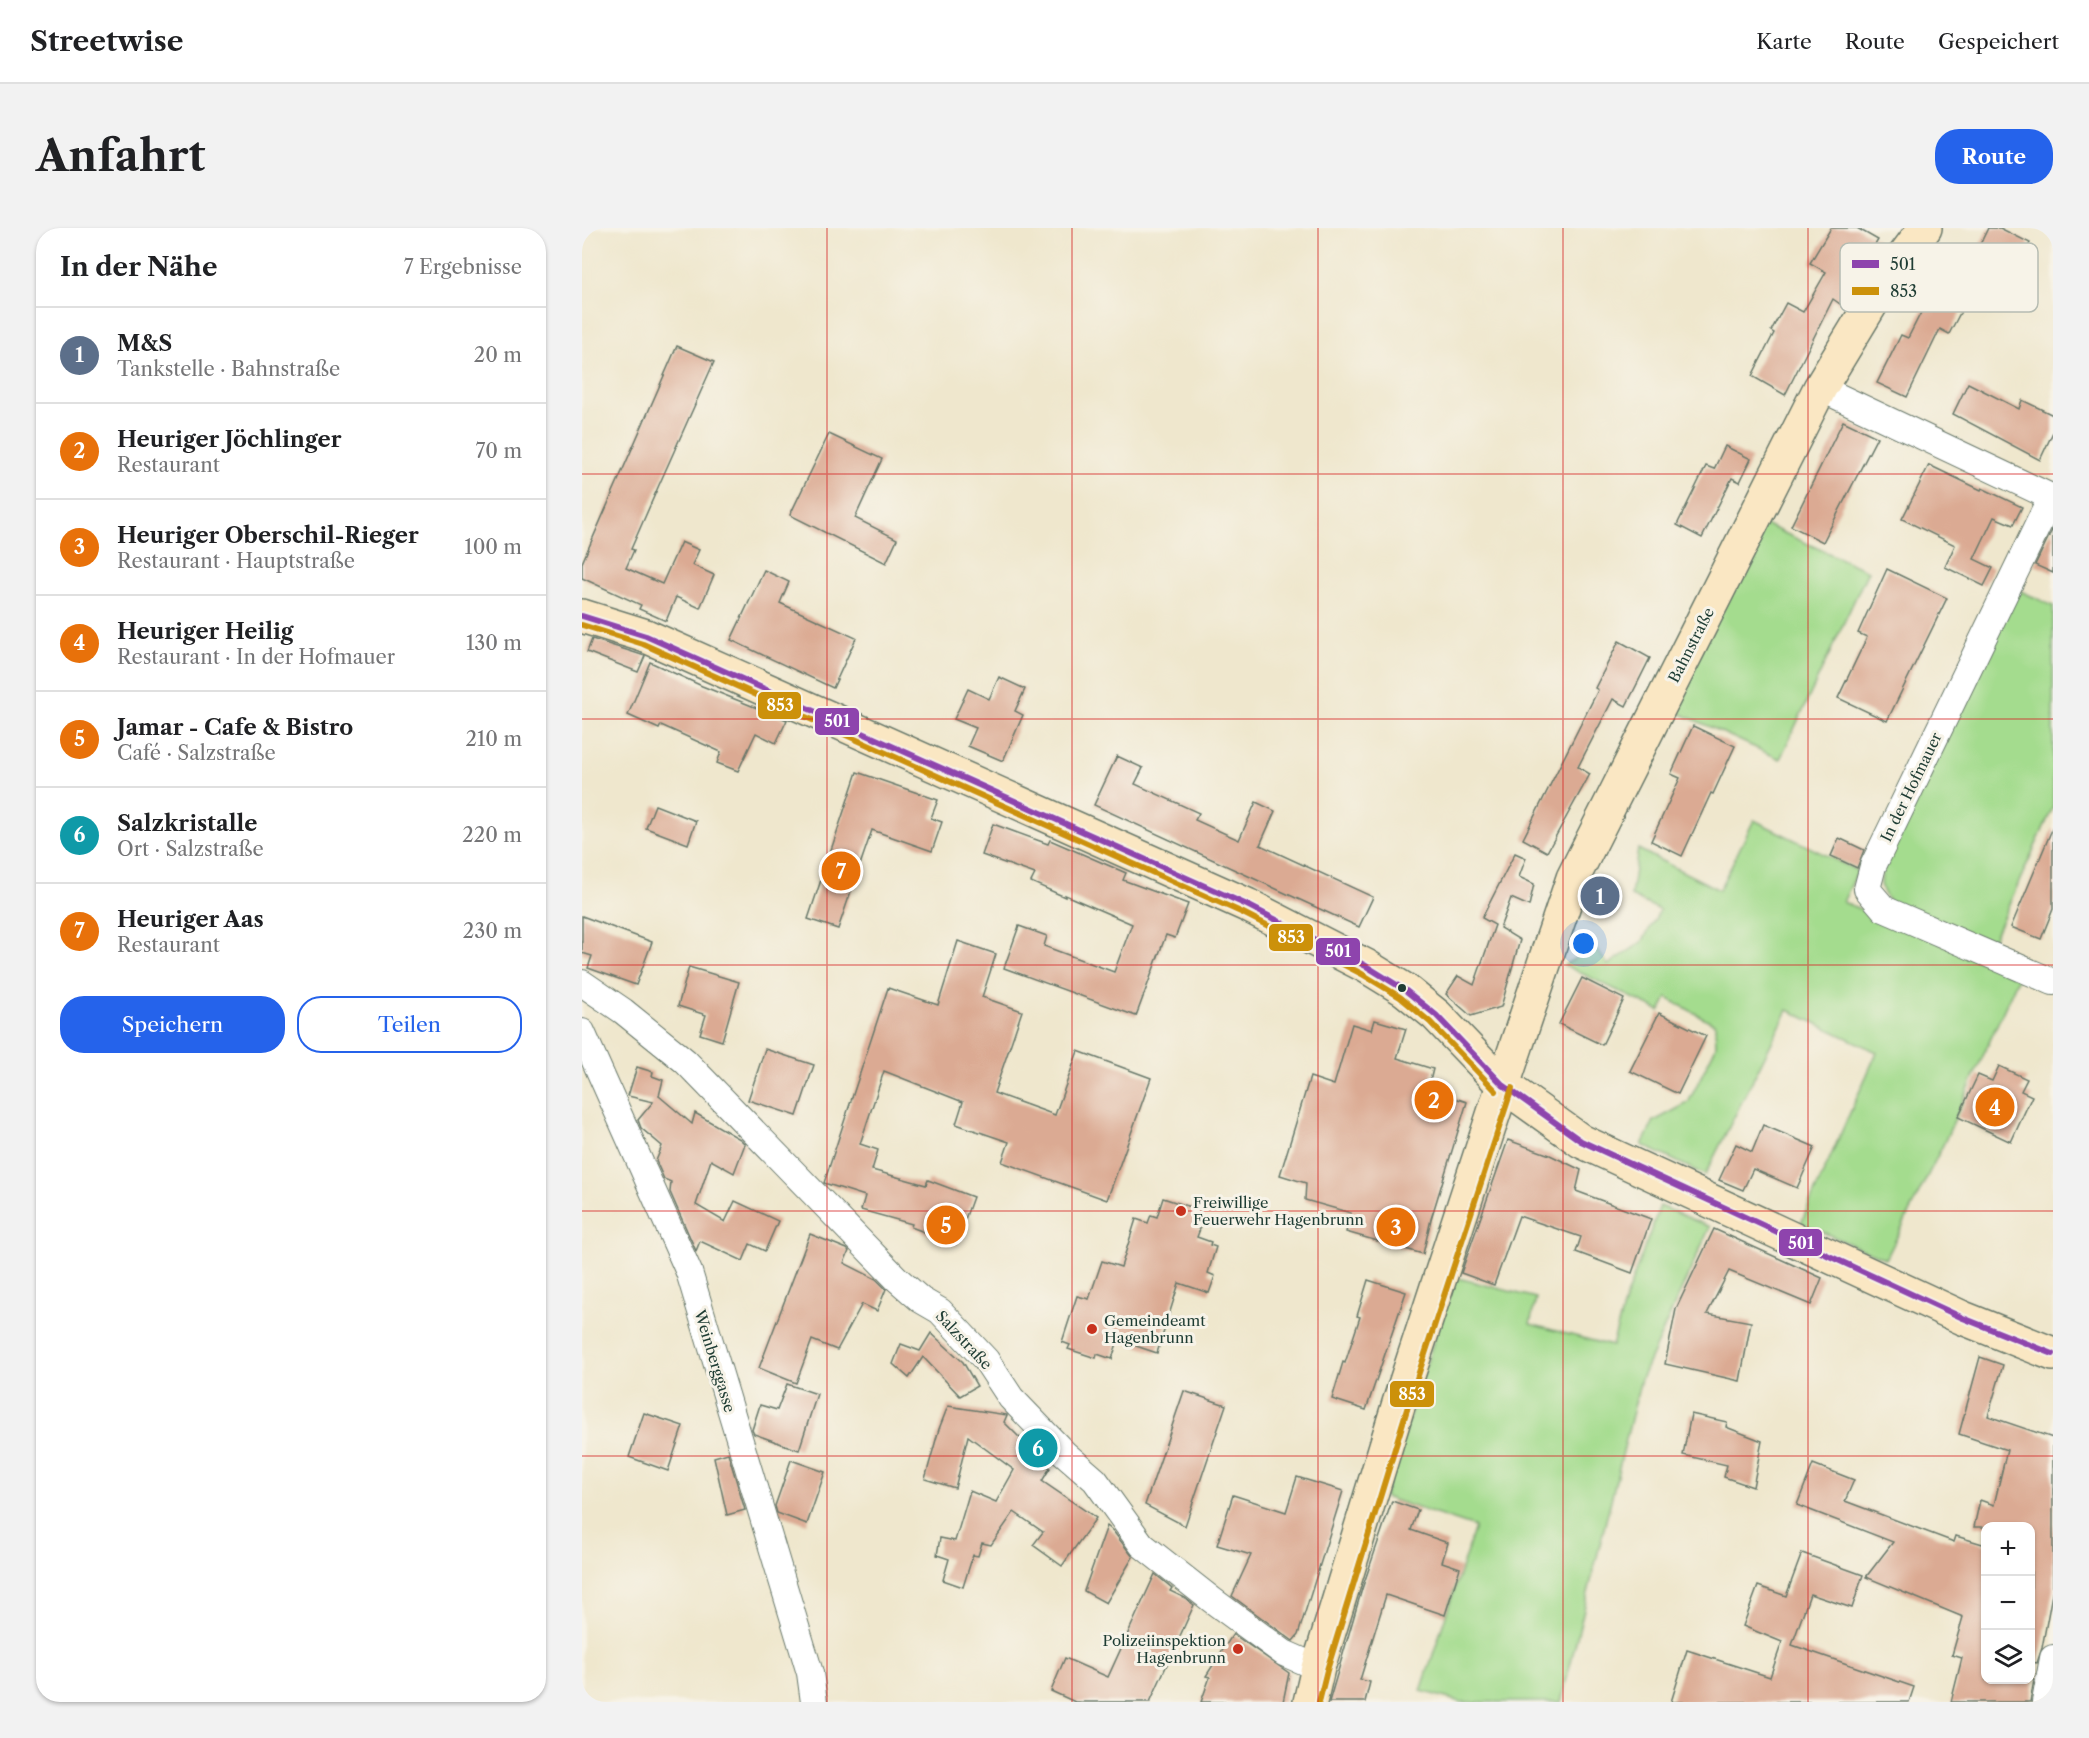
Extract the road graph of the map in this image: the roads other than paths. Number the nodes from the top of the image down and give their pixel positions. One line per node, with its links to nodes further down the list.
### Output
1 (1925, 228): 2 (street, Bahnstraße)
2 (1914, 243)
3 (1866, 312): 4 (street, Bahnstraße)
4 (1820, 388): 5 (street, In der Hofmauer); 10 (street, Bahnstraße)
5 (2052, 498): 7 (street, In der Hofmauer)
6 (582, 616): 10 (street)
7 (2053, 982)
8 (582, 983): 13 (street, Salzstraße)
9 (582, 1032): 14 (street, Weinberggasse)
10 (1503, 1084): 11 (street); 13 (street, Bahnstraße)
11 (2053, 1354)
12 (2053, 1658): 16 (street)
13 (1318, 1668): 15 (street, Bahnstraße)
14 (814, 1702)
15 (1310, 1702)
16 (2045, 1702)

